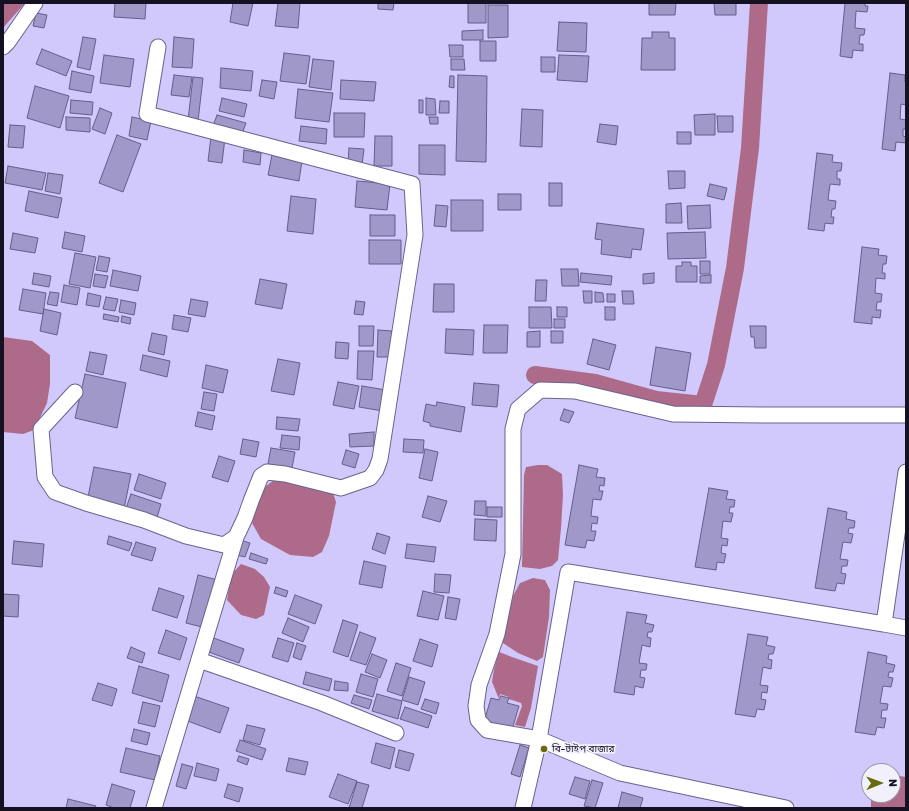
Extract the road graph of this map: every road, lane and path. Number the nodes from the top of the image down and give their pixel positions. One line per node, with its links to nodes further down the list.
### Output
1 (35, 3): 3 (street)
2 (158, 46): 7 (street)
3 (3, 47)
4 (75, 392): 7 (street)
5 (906, 415): 12 (street)
6 (906, 472): 8 (street)
7 (236, 537): 10 (street)
8 (884, 624): 9 (street); 12 (street)
9 (906, 628)
10 (198, 660): 11 (street); 13 (street)
11 (396, 733)
12 (539, 739): 14 (street); 15 (street)
13 (154, 808)
14 (523, 808)
15 (786, 808)

